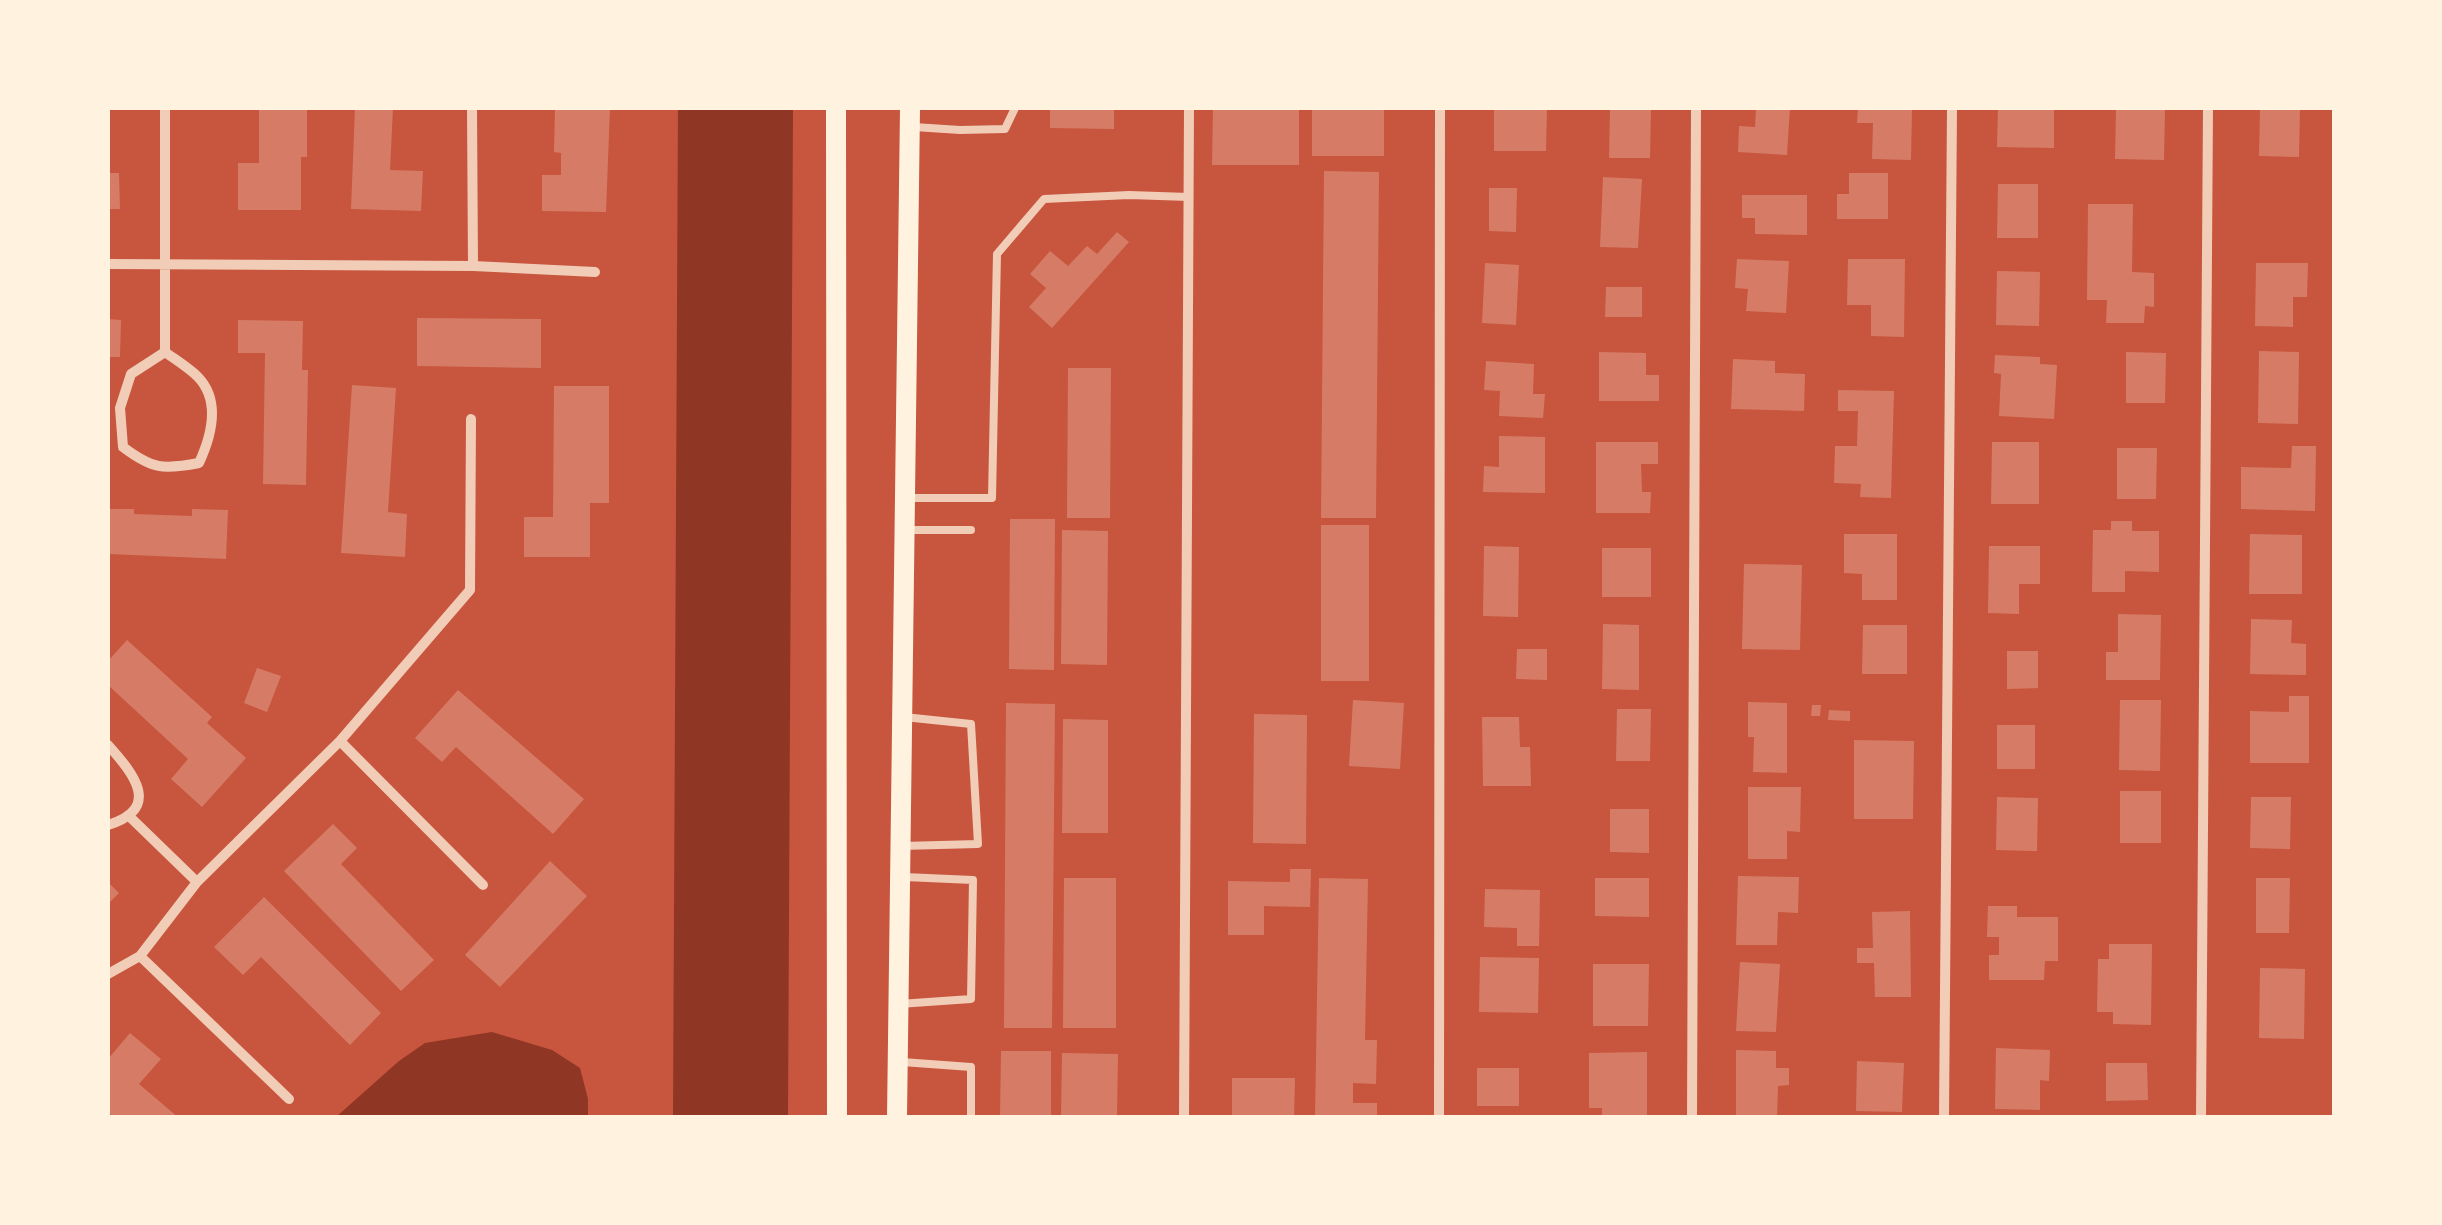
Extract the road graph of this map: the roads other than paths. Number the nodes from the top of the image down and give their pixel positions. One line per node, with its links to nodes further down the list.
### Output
1 (165, 108): 13 (street)
2 (472, 108): 14 (street)
3 (836, 108): 35 (main road)
4 (1015, 108): 10 (lane)
5 (1189, 108): 11 (street)
6 (1440, 108): 39 (street)
7 (1696, 108): 40 (street)
8 (1952, 108): 41 (street)
9 (2208, 108): 42 (street)
10 (910, 117): 18 (main road)
11 (1189, 197): 18 (lane); 38 (street)
12 (108, 264): 13 (street)
13 (165, 264): 14 (street); 16 (street)
14 (473, 266): 15 (street)
15 (595, 272)
16 (165, 352): 16 (street)
17 (471, 419): 22 (street)
18 (906, 498): 19 (main road)
19 (906, 530): 20 (lane); 21 (main road)
20 (971, 530)
21 (904, 717): 26 (main road); 26 (lane)
22 (340, 741): 28 (street); 29 (street)
23 (108, 744): 24 (street)
24 (130, 817): 25 (street); 28 (street)
25 (108, 825)
26 (901, 846): 27 (main road)
27 (901, 877): 32 (main road); 32 (lane)
28 (197, 882): 30 (street)
29 (483, 885)
30 (140, 956): 31 (street); 34 (street)
31 (108, 974)
32 (899, 1004): 33 (main road)
33 (898, 1062): 36 (main road); 37 (lane)
34 (288, 1099)
35 (837, 1118)
36 (897, 1118)
37 (971, 1118)
38 (1184, 1118)
39 (1439, 1118)
40 (1692, 1118)
41 (1944, 1118)
42 (2200, 1118)

